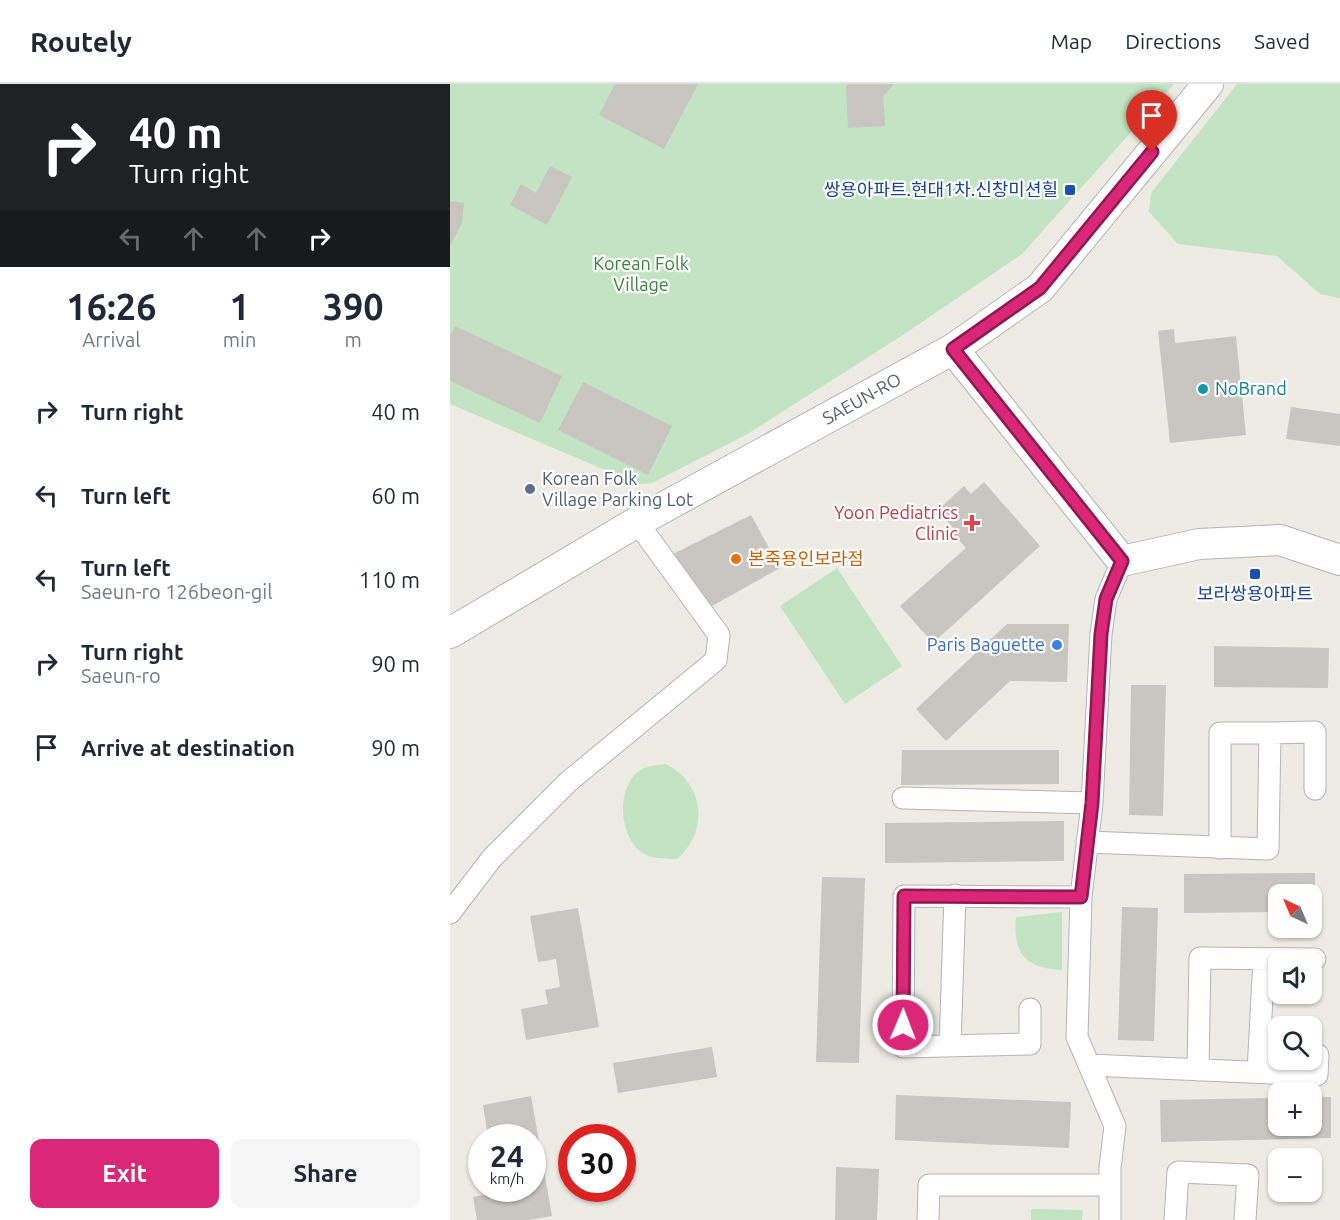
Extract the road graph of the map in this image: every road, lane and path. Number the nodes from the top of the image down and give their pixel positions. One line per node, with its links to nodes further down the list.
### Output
1 (1208, 84): 2 (main road, SAEUN-RO)
2 (953, 349): 3 (main road, SAEUN-RO); 5 (main road)
3 (637, 522): 6 (main road, SAEUN-RO); 15 (street)
4 (1340, 560): 5 (main road)
5 (1122, 561): 10 (street)
6 (450, 633)
7 (1270, 733): 8 (street); 12 (street); 12 (street)
8 (1315, 789)
9 (903, 798): 10 (street)
10 (1092, 803): 11 (street)
11 (1087, 842): 12 (street); 14 (street)
12 (1220, 848)
13 (955, 895): 14 (street); 19 (street); 19 (street)
14 (1081, 897): 20 (street)
15 (450, 913)
16 (1264, 959): 17 (street); 21 (street); 23 (street)
17 (1268, 959)
18 (1030, 1009): 19 (street)
19 (950, 1046)
20 (1089, 1065): 21 (street); 24 (street)
21 (1198, 1070): 23 (street)
22 (1317, 1070): 23 (street)
23 (1258, 1072)
24 (1110, 1185): 25 (street); 26 (street)
25 (928, 1220)
26 (1110, 1220)
27 (1175, 1220): 28 (street)
28 (1245, 1220)

